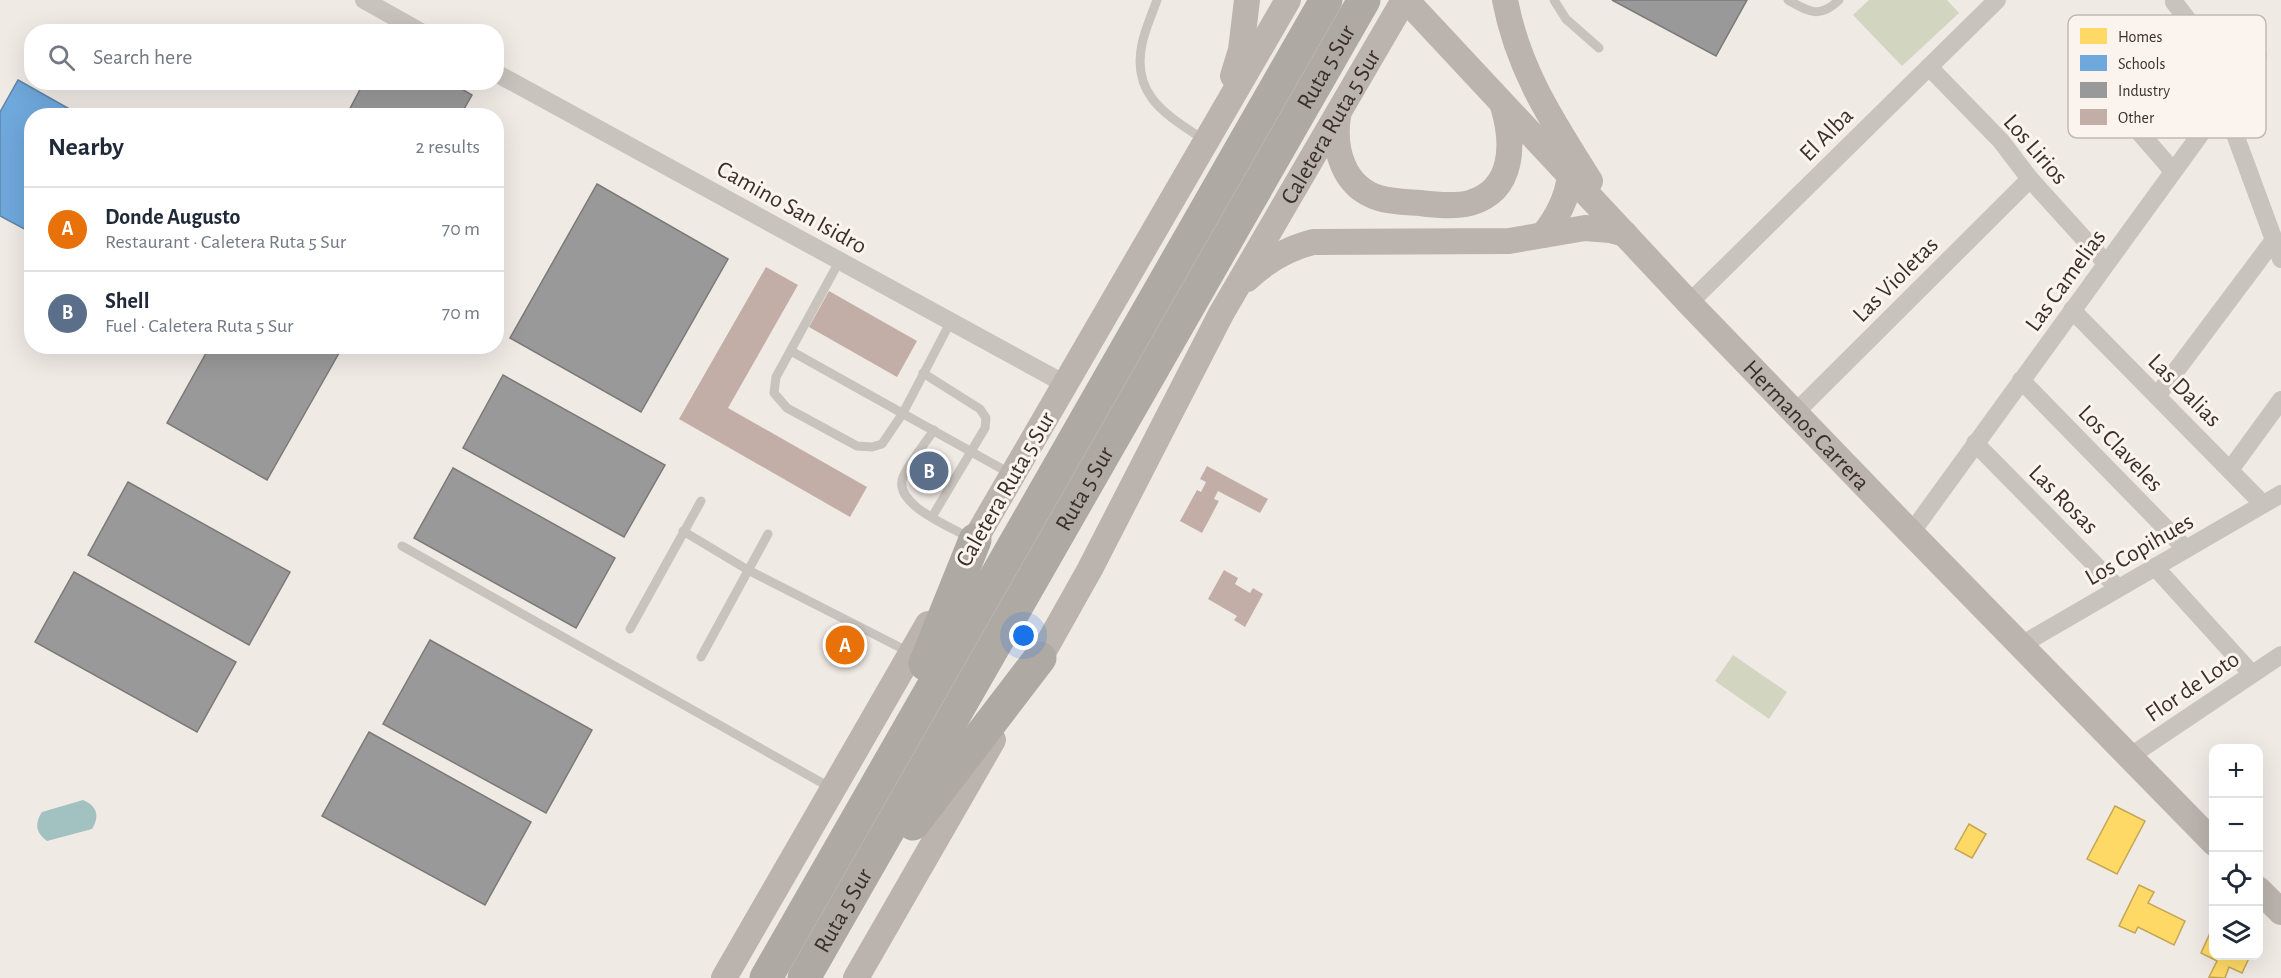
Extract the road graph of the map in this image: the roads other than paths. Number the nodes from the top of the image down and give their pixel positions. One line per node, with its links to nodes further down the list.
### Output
1 (364, 0): 15 (street)
2 (1157, 0): 21 (lane)
3 (1247, 0): 21 (main road)
4 (1288, 0): 21 (main road, Caletera Ruta 5 Sur)
5 (1326, 0): 73 (highway, Ruta 5 Sur)
6 (1364, 0): 77 (highway, Ruta 5 Sur)
7 (1405, 0): 19 (main road, Hermanos Carrera); 20 (main road, Caletera Ruta 5 Sur)
8 (1505, 0): 28 (main road)
9 (1554, 0): 16 (lane)
10 (1788, 0): 11 (lane)
11 (1839, 0)
12 (1998, 0): 17 (street, El Alba)
13 (2174, 2): 14 (street)
14 (2184, 15)
15 (407, 24)
16 (1599, 48)
17 (1929, 67): 27 (street, Los Lirios); 35 (street, El Alba)
18 (504, 77): 32 (street, Camino San Isidro)
19 (1502, 103): 20 (main road); 26 (main road, Hermanos Carrera)
20 (1338, 113): 34 (main road, Caletera Ruta 5 Sur)
21 (1210, 133): 41 (main road, Caletera Ruta 5 Sur)
22 (2144, 138): 25 (street)
23 (2197, 138): 25 (street, Las Camelias)
24 (2236, 138): 30 (street)
25 (2173, 171): 33 (street, Las Camelias)
26 (1570, 176): 28 (main road, Hermanos Carrera); 29 (main road)
27 (2030, 179): 33 (street, Los Lirios); 45 (street, Las Violetas)
28 (1625, 234): 29 (main road); 35 (main road, Hermanos Carrera)
29 (1543, 235): 34 (main road)
30 (2274, 240): 31 (street); 42 (street)
31 (2281, 259)
32 (840, 260): 37 (street, Camino San Isidro); 38 (lane)
33 (2106, 263): 36 (street, Las Camelias)
34 (1236, 289): 69 (main road, Caletera Ruta 5 Sur)
35 (1689, 303): 45 (main road, Hermanos Carrera)
36 (2072, 310): 40 (street, Las Camelias); 42 (street, Las Dalias)
37 (951, 321): 39 (lane); 41 (street, Camino San Isidro)
38 (791, 351): 44 (lane); 44 (lane)
39 (923, 374): 44 (lane); 48 (lane)
40 (2021, 380): 47 (street, Las Camelias); 60 (street, Los Claveles)
41 (1065, 384): 50 (main road, Caletera Ruta 5 Sur)
42 (2157, 396): 49 (street, Las Dalias)
43 (2281, 400): 49 (street)
44 (903, 413): 46 (lane)
45 (1795, 413): 56 (main road, Hermanos Carrera)
46 (934, 430): 48 (lane); 54 (lane)
47 (1975, 443): 56 (street, Las Camelias); 63 (street, Las Rosas)
48 (972, 452): 50 (lane); 54 (lane)
49 (2230, 470): 53 (street, Las Dalias)
50 (1013, 475): 58 (main road, Caletera Ruta 5 Sur)
51 (2281, 494): 53 (street, Los Copihues)
52 (701, 501): 55 (lane)
53 (2264, 504): 60 (street, Los Copihues)
54 (932, 517): 58 (lane)
55 (683, 531): 62 (lane); 64 (lane)
56 (1911, 533): 65 (main road, Hermanos Carrera)
57 (768, 534): 62 (lane)
58 (975, 540): 66 (main road, Caletera Ruta 5 Sur); 73 (highway)
59 (402, 546): 72 (lane)
60 (2186, 549): 61 (street, Los Copihues)
61 (2155, 567): 63 (street, Los Copihues); 70 (street)
62 (748, 570): 66 (lane); 68 (lane)
63 (2118, 588): 65 (street, Los Copihues)
64 (630, 629)
65 (2021, 645): 71 (main road, Hermanos Carrera)
66 (912, 653): 72 (main road, Caletera Ruta 5 Sur)
67 (2281, 655): 70 (street, Flor de Loto)
68 (700, 657)
69 (1040, 658): 77 (highway); 80 (main road, Caletera Ruta 5 Sur)
70 (2252, 674): 71 (street, Flor de Loto)
71 (2129, 756): 74 (main road, Hermanos Carrera)
72 (833, 789): 78 (main road, Caletera Ruta 5 Sur)
73 (868, 800): 79 (highway, Ruta 5 Sur)
74 (2209, 838)
75 (2263, 893): 76 (main road)
76 (2281, 912)
77 (805, 975)
78 (724, 978)
79 (766, 978)
80 (856, 978)

